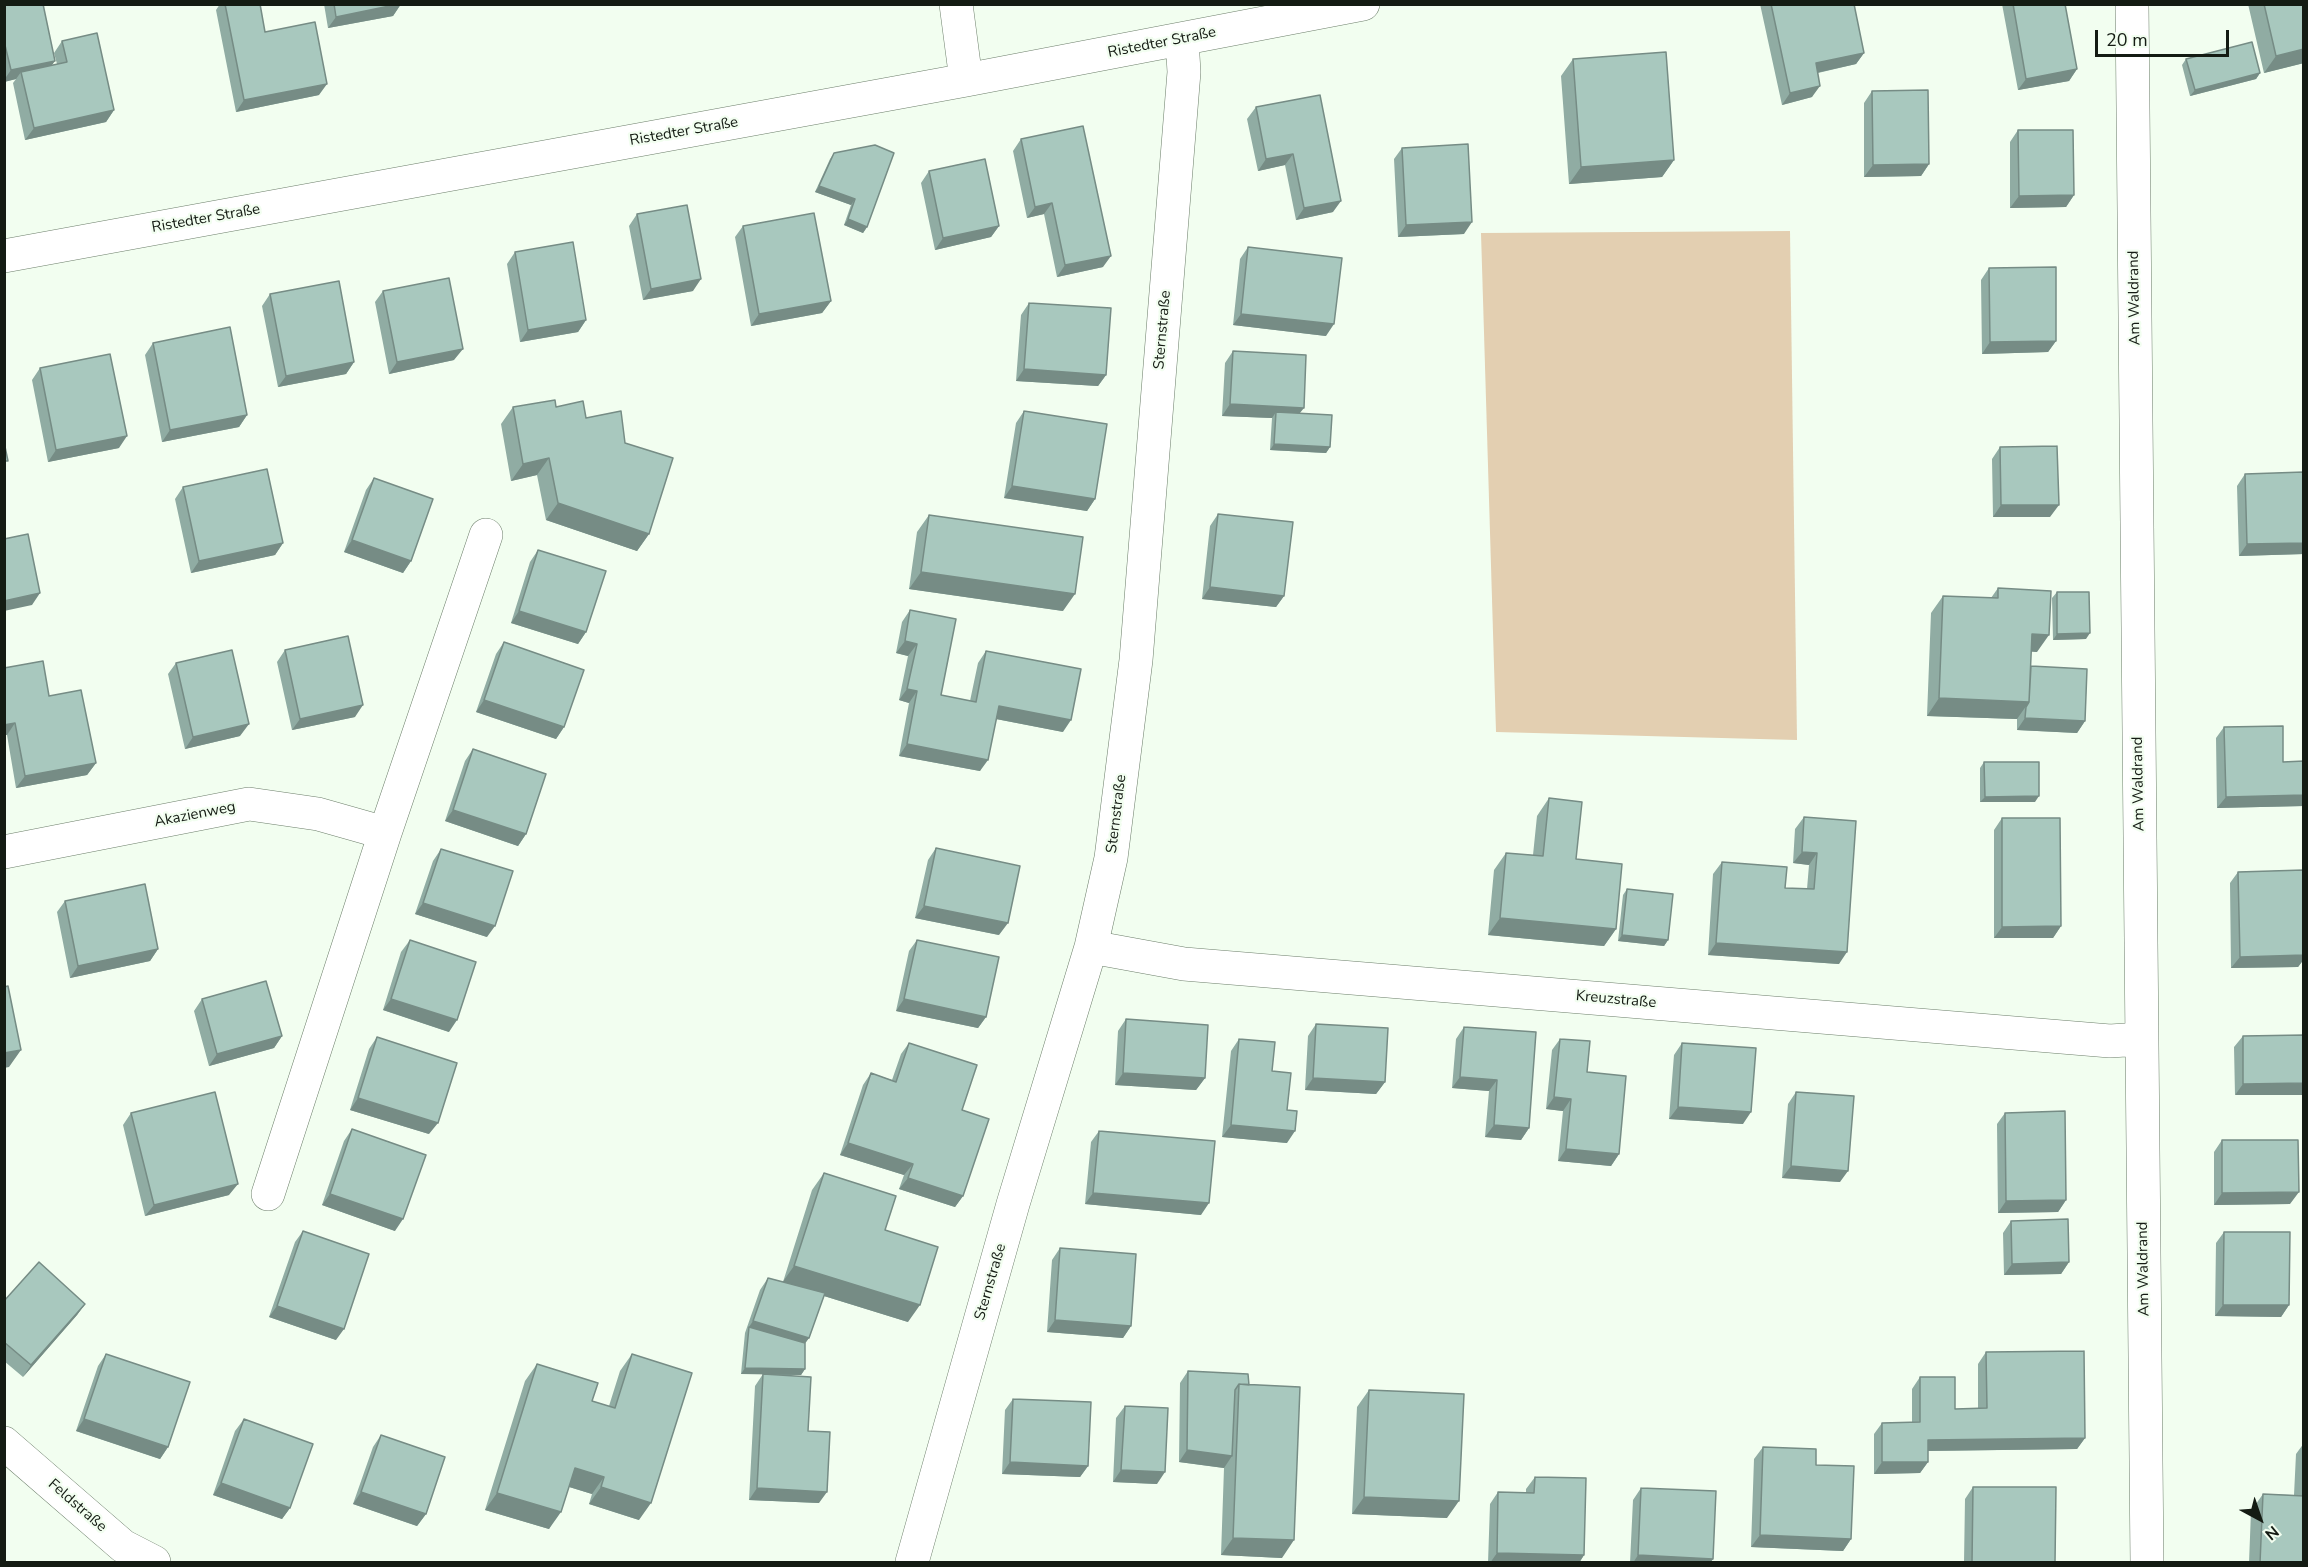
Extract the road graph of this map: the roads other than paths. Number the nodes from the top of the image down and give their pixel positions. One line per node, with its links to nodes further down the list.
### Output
1 (956, 4): 5 (street)
2 (1363, 4): 4 (street, Ristedter Straße)
3 (2132, 4): 11 (street, Am Waldrand)
4 (1182, 40): 5 (street, Ristedter Straße); 10 (street, Sternstraße)
5 (966, 80): 6 (street, Ristedter Straße)
6 (4, 256)
7 (486, 535): 8 (street)
8 (385, 833): 9 (street, Akazienweg); 12 (street)
9 (4, 852)
10 (1091, 947): 11 (street, Kreuzstraße); 15 (street, Sternstraße)
11 (2141, 1039): 16 (street, Am Waldrand)
12 (268, 1194)
13 (4, 1443): 14 (street, Feldstraße)
14 (154, 1563)
15 (912, 1563)
16 (2147, 1563)

